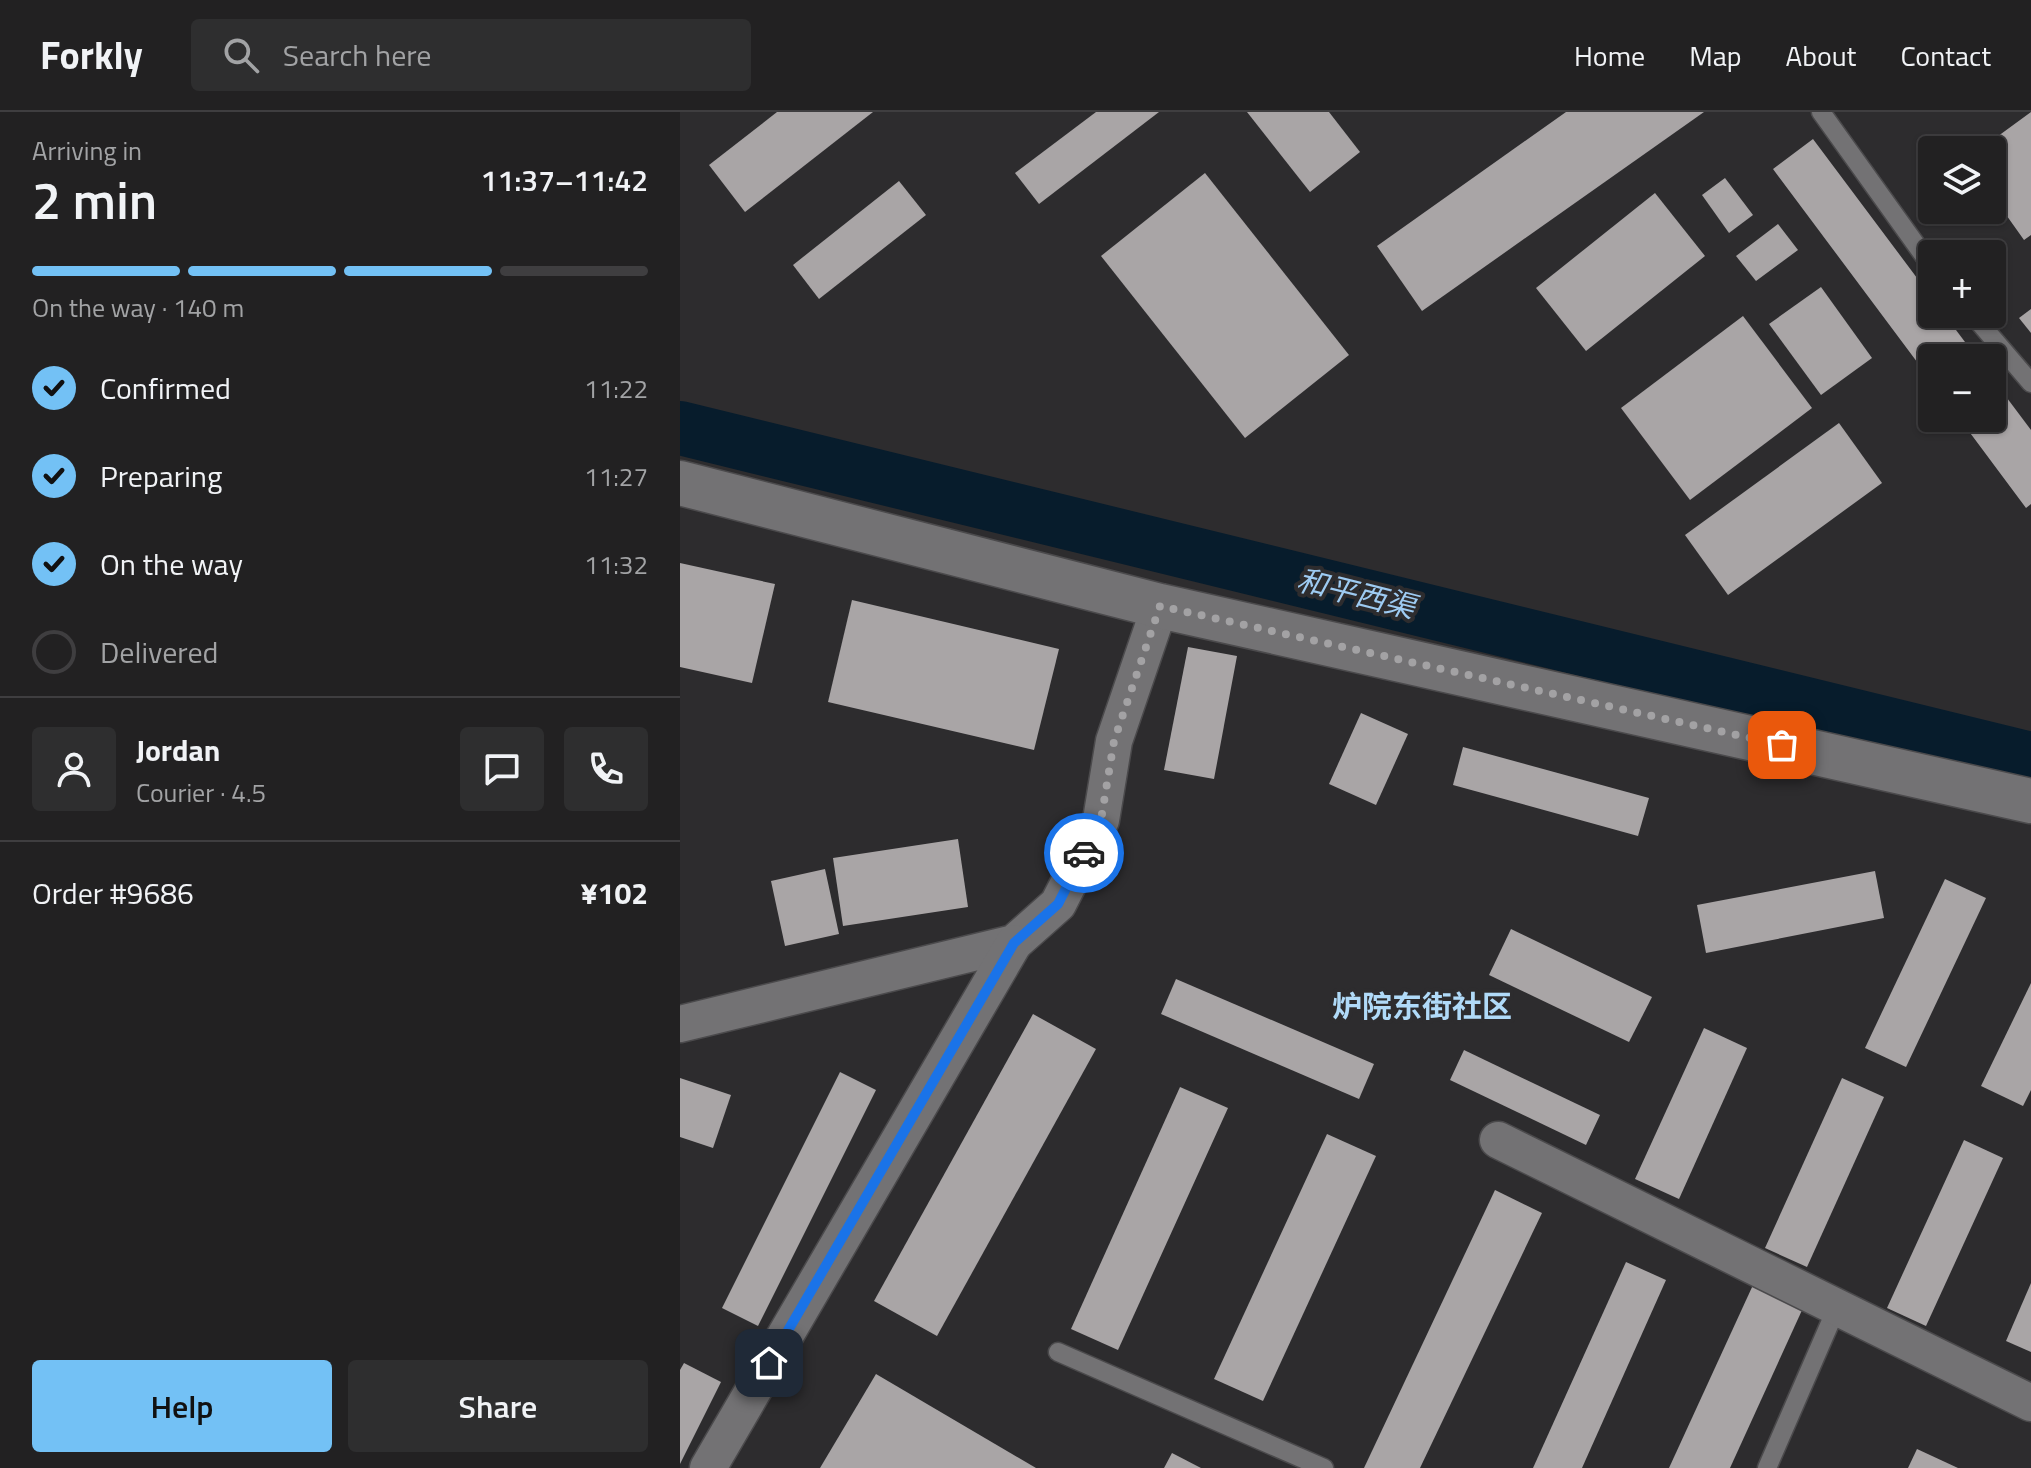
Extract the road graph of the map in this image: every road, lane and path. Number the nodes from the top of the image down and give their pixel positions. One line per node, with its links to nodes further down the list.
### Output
1 (1821, 112): 2 (lane)
2 (1918, 247)
3 (1984, 328): 4 (lane)
4 (2031, 383)
5 (680, 483): 6 (street)
6 (1160, 606): 7 (street); 8 (street)
7 (2031, 801)
8 (1014, 943): 9 (street); 14 (street)
9 (680, 1024)
10 (1498, 1140): 11 (street)
11 (1837, 1307): 13 (street); 16 (lane)
12 (1058, 1352): 15 (lane)
13 (2031, 1403)
14 (708, 1468)
15 (1324, 1468)
16 (1767, 1468)

